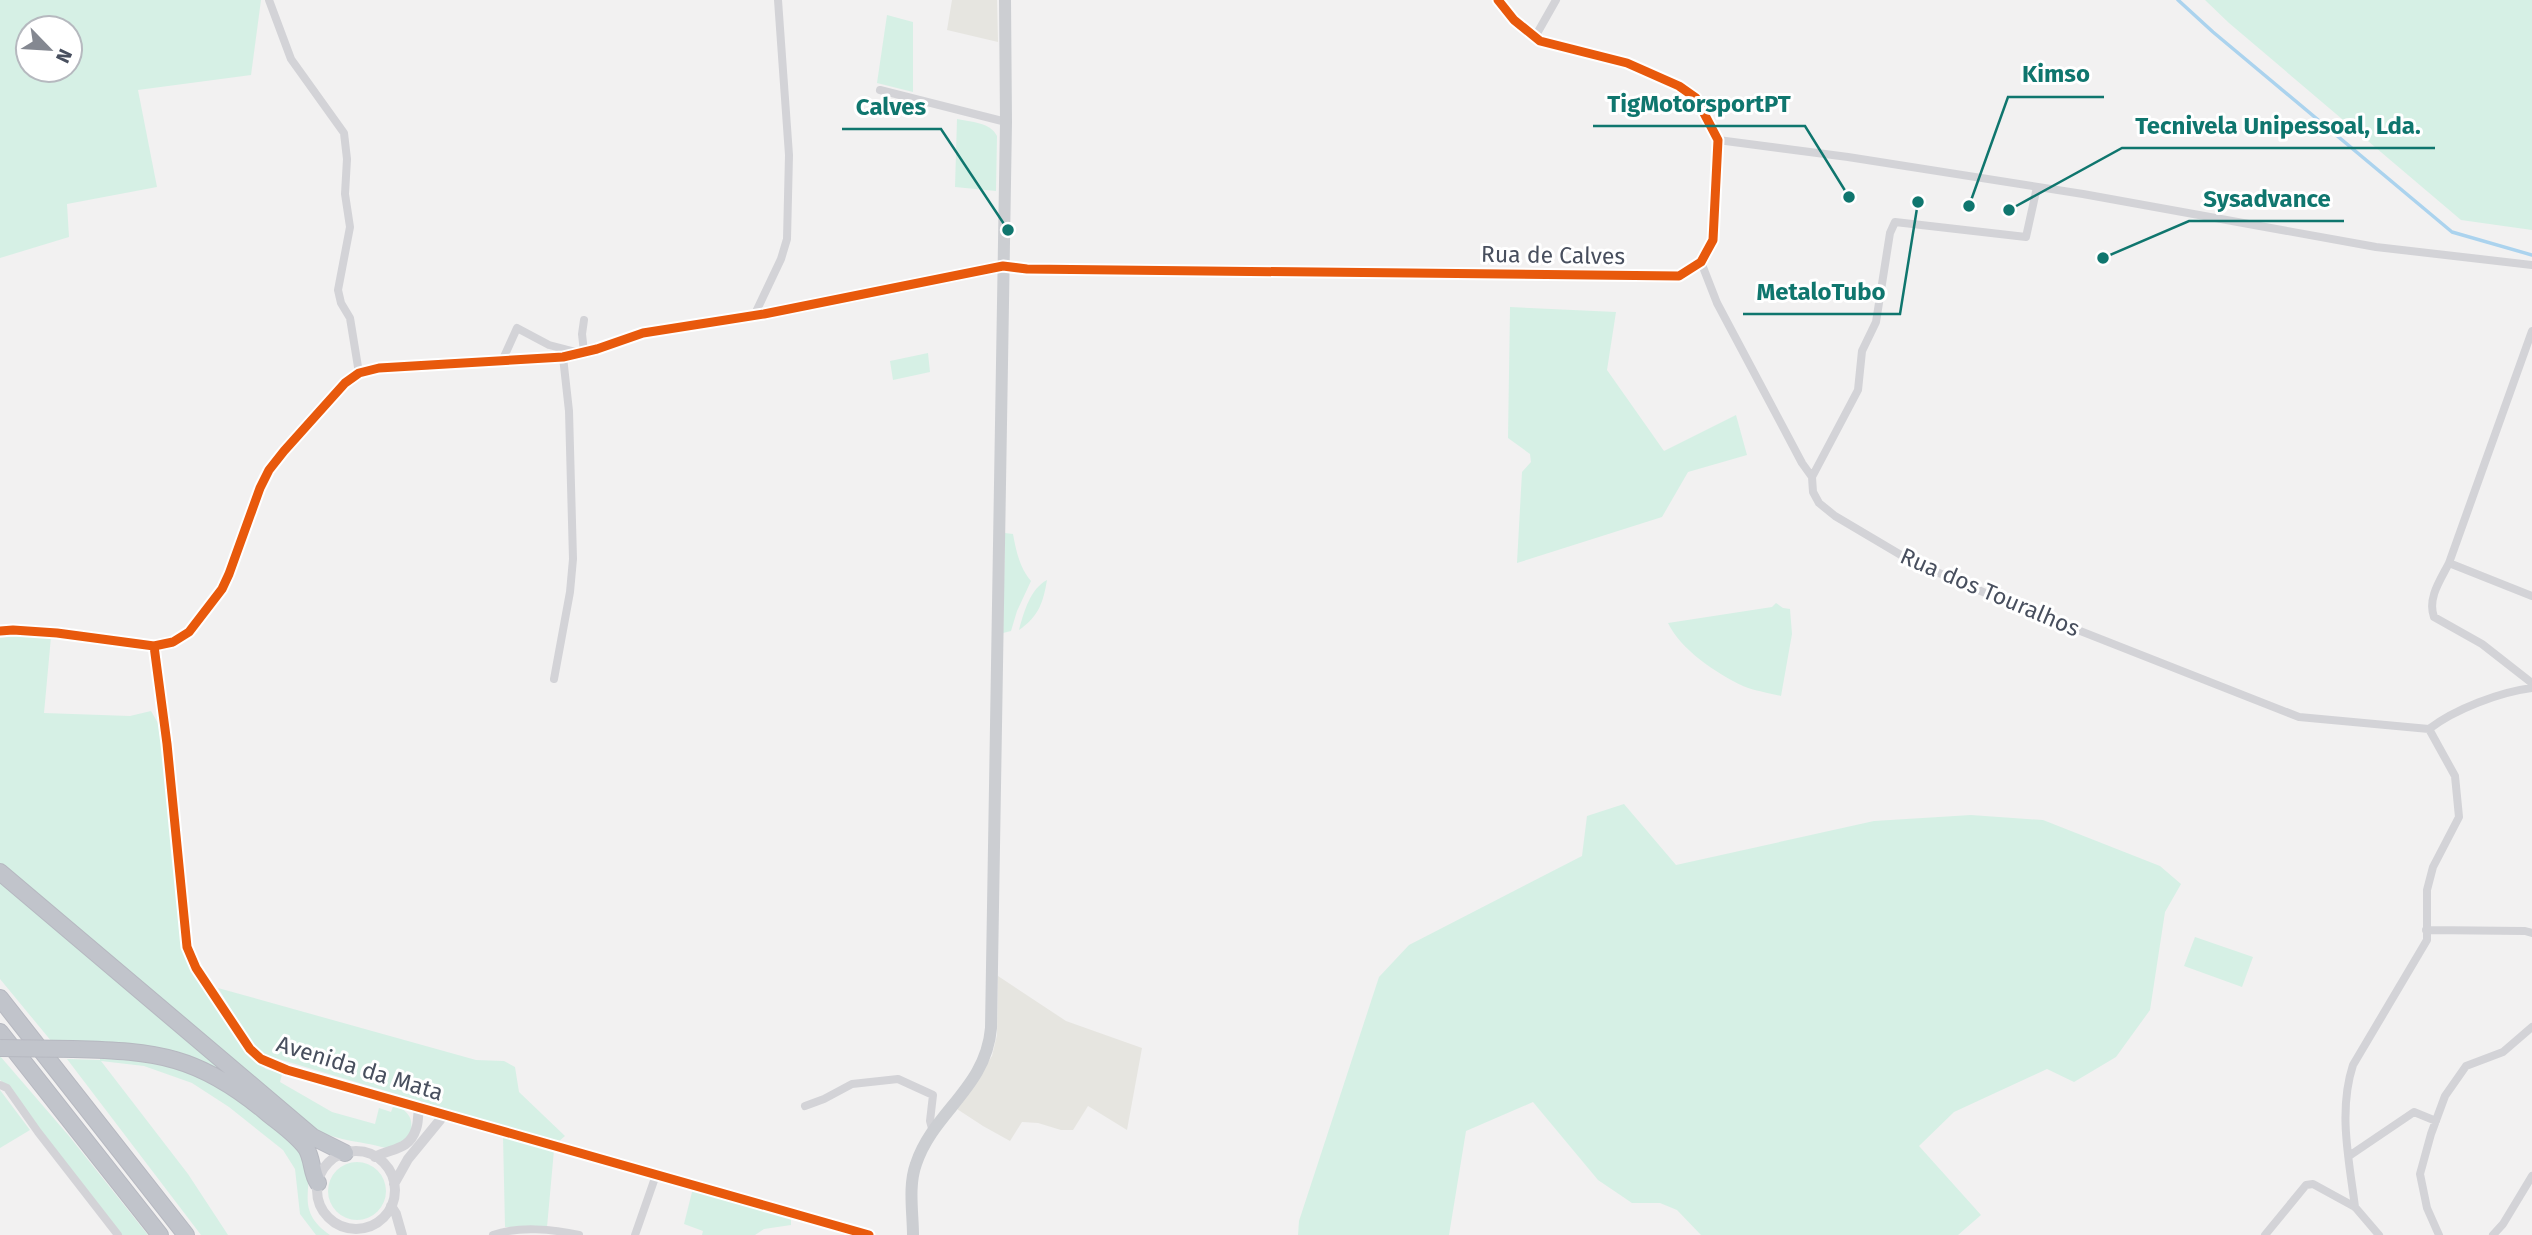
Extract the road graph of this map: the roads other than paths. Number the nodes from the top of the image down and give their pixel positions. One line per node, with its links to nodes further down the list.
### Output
1 (270, 0): 20 (street)
2 (778, 0): 14 (street)
3 (1004, 0): 8 (main road)
4 (1498, 0): 6 (street)
5 (1556, 0): 6 (street)
6 (1535, 37): 9 (street)
7 (880, 90): 8 (street)
8 (1006, 122): 12 (main road)
9 (1718, 140): 10 (street); 11 (street)
10 (2037, 187): 13 (street); 21 (street)
11 (1701, 262): 12 (street, Rua de Calves); 21 (street, Rua dos Touralhos)
12 (1003, 265): 14 (street, Rua de Calves); 41 (main road)
13 (2532, 265)
14 (754, 316): 17 (street, Rua de Calves)
15 (584, 320): 17 (street)
16 (2532, 331): 22 (street)
17 (582, 352): 18 (street, Rua de Calves); 19 (street)
18 (563, 357): 19 (street, Rua de Calves); 26 (street)
19 (503, 359): 20 (street, Rua de Calves)
20 (359, 373): 25 (street)
21 (1812, 477): 28 (street, Rua dos Touralhos)
22 (2449, 563): 23 (street); 27 (street)
23 (2532, 596)
24 (0, 631): 25 (street)
25 (154, 646): 38 (street, Avenida da Mata)
26 (554, 679)
27 (2532, 685): 28 (street)
28 (2429, 729): 30 (street)
29 (0, 872): 42 (highway)
30 (2426, 930): 31 (street); 43 (street)
31 (2532, 933)
32 (0, 998): 54 (highway)
33 (2532, 1027): 40 (street)
34 (0, 1032): 53 (highway)
35 (0, 1048): 47 (highway, bridge)
36 (0, 1085): 52 (street)
37 (805, 1106): 41 (street)
38 (420, 1107): 39 (street, Avenida da Mata); 44 (street)
39 (443, 1113): 45 (street, Avenida da Mata); 48 (street)
40 (2436, 1121): 43 (street); 63 (street)
41 (933, 1132): 60 (main road)
42 (345, 1153): 44 (street); 47 (street)
43 (2348, 1156): 50 (street)
44 (375, 1157): 48 (street)
45 (656, 1175): 58 (street); 59 (street, Avenida da Mata)
46 (2532, 1175): 64 (street)
47 (318, 1183): 51 (street)
48 (394, 1184): 49 (street)
49 (391, 1206): 51 (street); 55 (street)
50 (2355, 1207): 61 (street); 62 (street)
51 (358, 1232)
52 (118, 1235)
53 (160, 1235)
54 (186, 1235)
55 (402, 1235)
56 (493, 1235): 57 (street)
57 (579, 1235)
58 (635, 1235)
59 (869, 1235)
60 (913, 1235)
61 (2265, 1235)
62 (2379, 1235)
63 (2439, 1235)
64 (2493, 1235)

